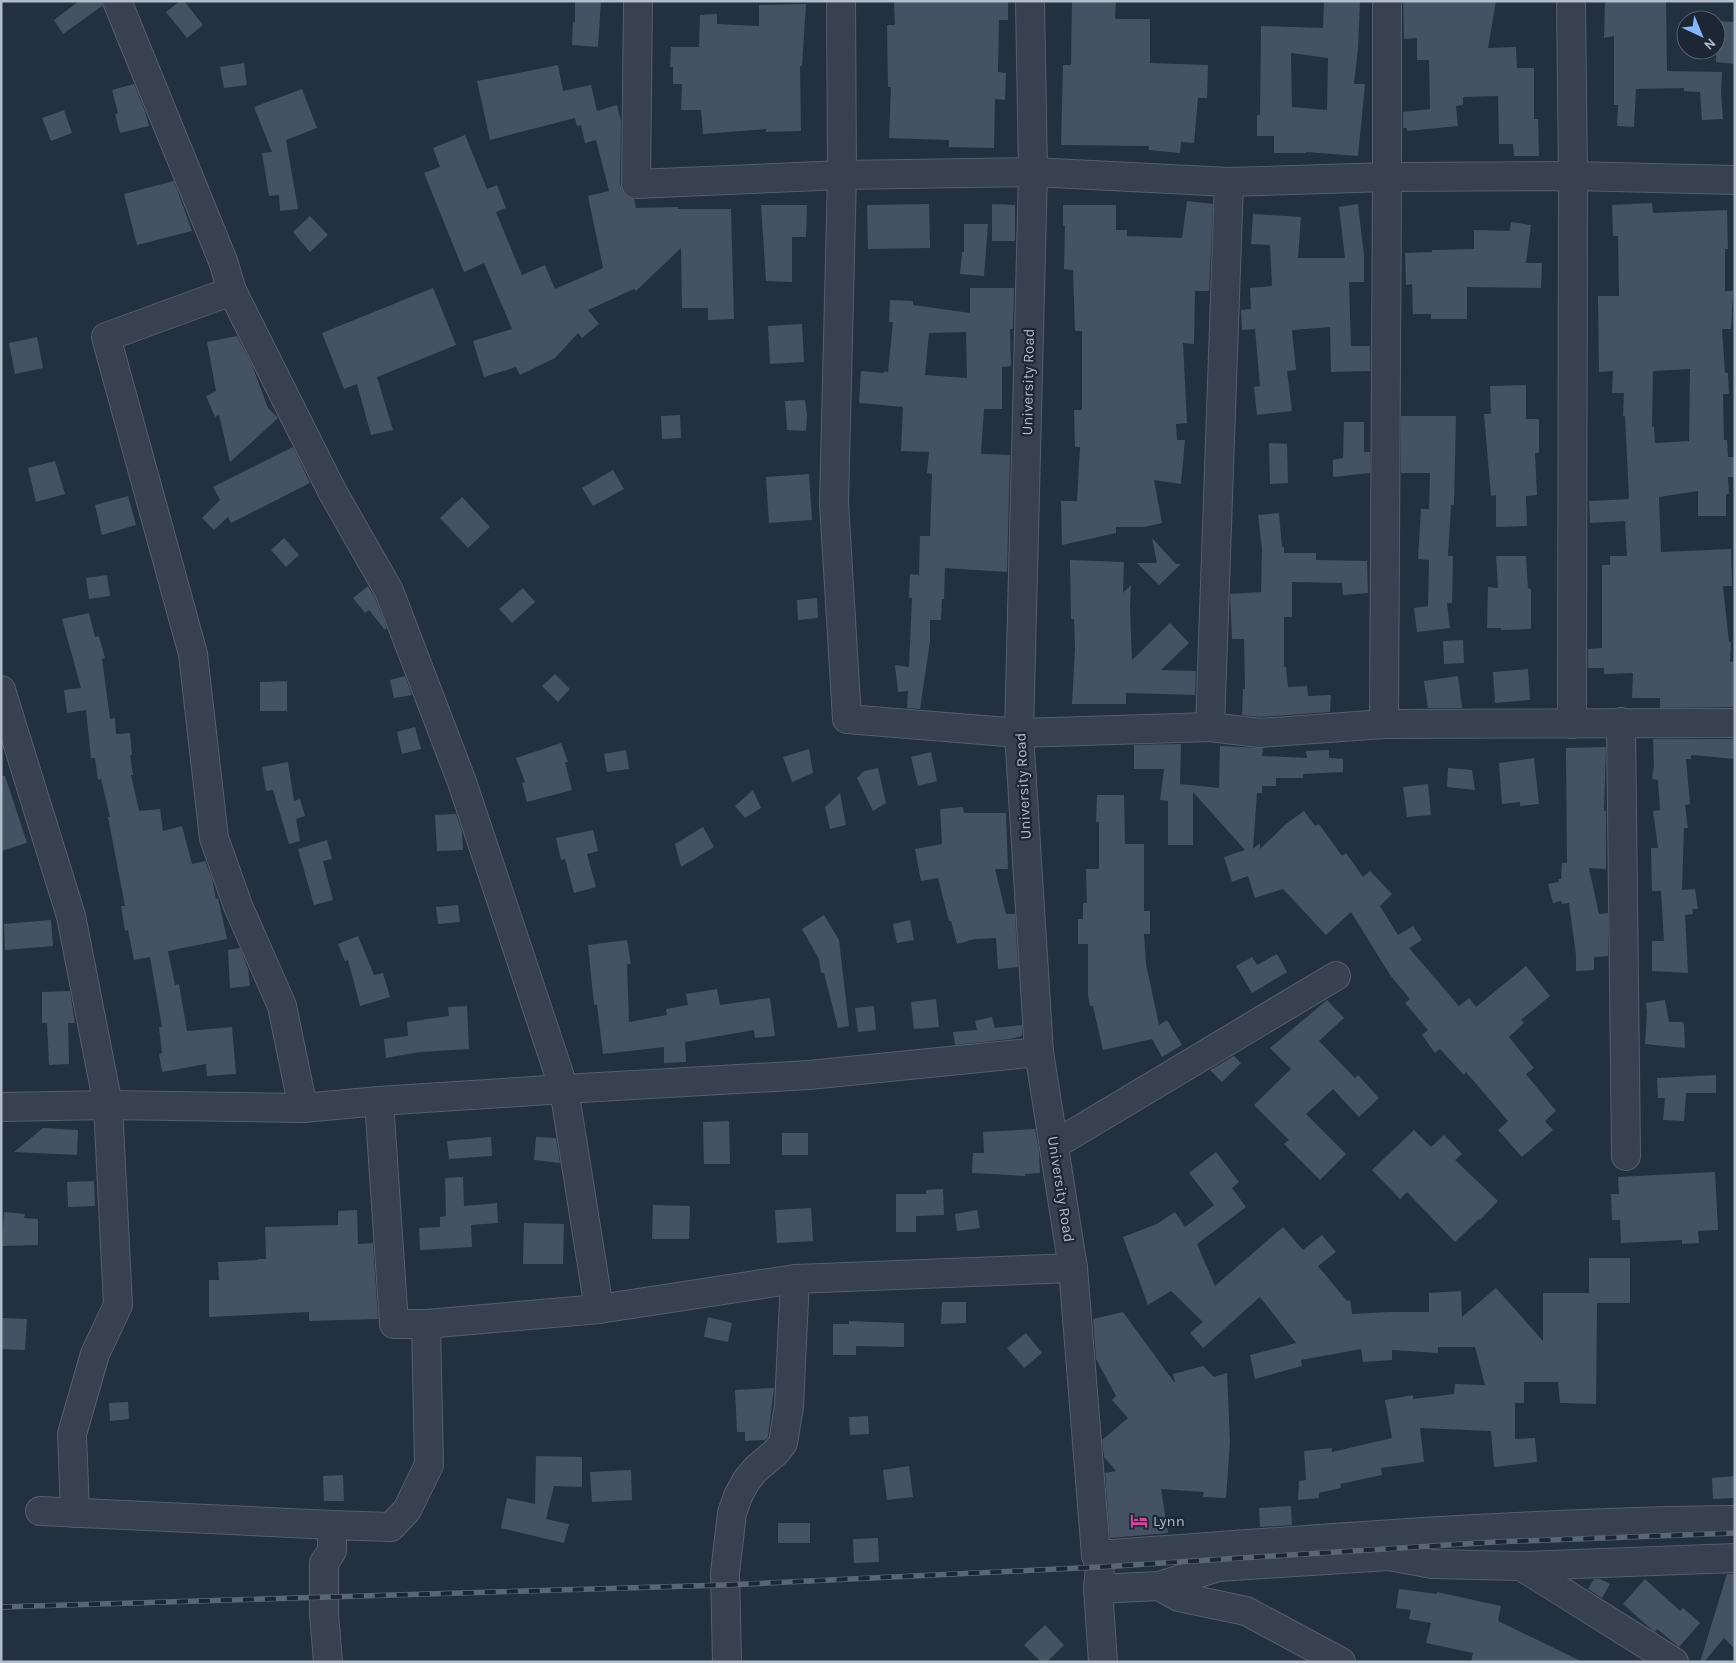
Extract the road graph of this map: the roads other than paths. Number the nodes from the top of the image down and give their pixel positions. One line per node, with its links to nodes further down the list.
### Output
1 (117, 1): 13 (street)
2 (638, 1): 8 (street)
3 (841, 1): 8 (street)
4 (1030, 1): 7 (street, University Road)
5 (1386, 1): 10 (street)
6 (1571, 1): 9 (street)
7 (1033, 172): 8 (street); 12 (street); 20 (street, University Road)
8 (842, 175): 20 (street)
9 (1573, 176): 10 (street); 11 (street); 18 (street)
10 (1388, 177): 12 (street); 17 (street)
11 (1735, 180)
12 (1229, 182): 19 (street)
13 (232, 291): 23 (street); 27 (street)
14 (1, 690): 25 (street)
15 (1620, 722): 16 (street); 18 (street); 29 (street)
16 (1735, 723)
17 (1384, 724): 18 (street); 19 (street)
18 (1572, 724)
19 (1210, 727): 20 (street)
20 (1019, 733): 22 (street, University Road)
21 (1336, 976): 28 (street)
22 (1039, 1052): 23 (street); 28 (street, University Road)
23 (564, 1089): 24 (street); 32 (street)
24 (379, 1102): 27 (street); 33 (street)
25 (108, 1104): 26 (street); 27 (street); 35 (street)
26 (1, 1107)
27 (304, 1108)
28 (1054, 1145): 30 (street, University Road)
29 (1626, 1156)
30 (1073, 1268): 31 (street); 40 (street, University Road)
31 (795, 1280): 32 (street); 43 (street)
32 (599, 1309): 33 (street)
33 (426, 1324): 37 (street)
34 (40, 1511): 35 (street)
35 (75, 1513): 37 (street)
36 (1735, 1520): 40 (street)
37 (332, 1525): 42 (street)
38 (1735, 1558): 39 (street)
39 (1520, 1566): 41 (street); 46 (street)
40 (1098, 1570): 41 (street); 44 (street, University Road)
41 (1158, 1586): 45 (street)
42 (328, 1662)
43 (727, 1662)
44 (1103, 1662)
45 (1341, 1662)
46 (1674, 1662)

